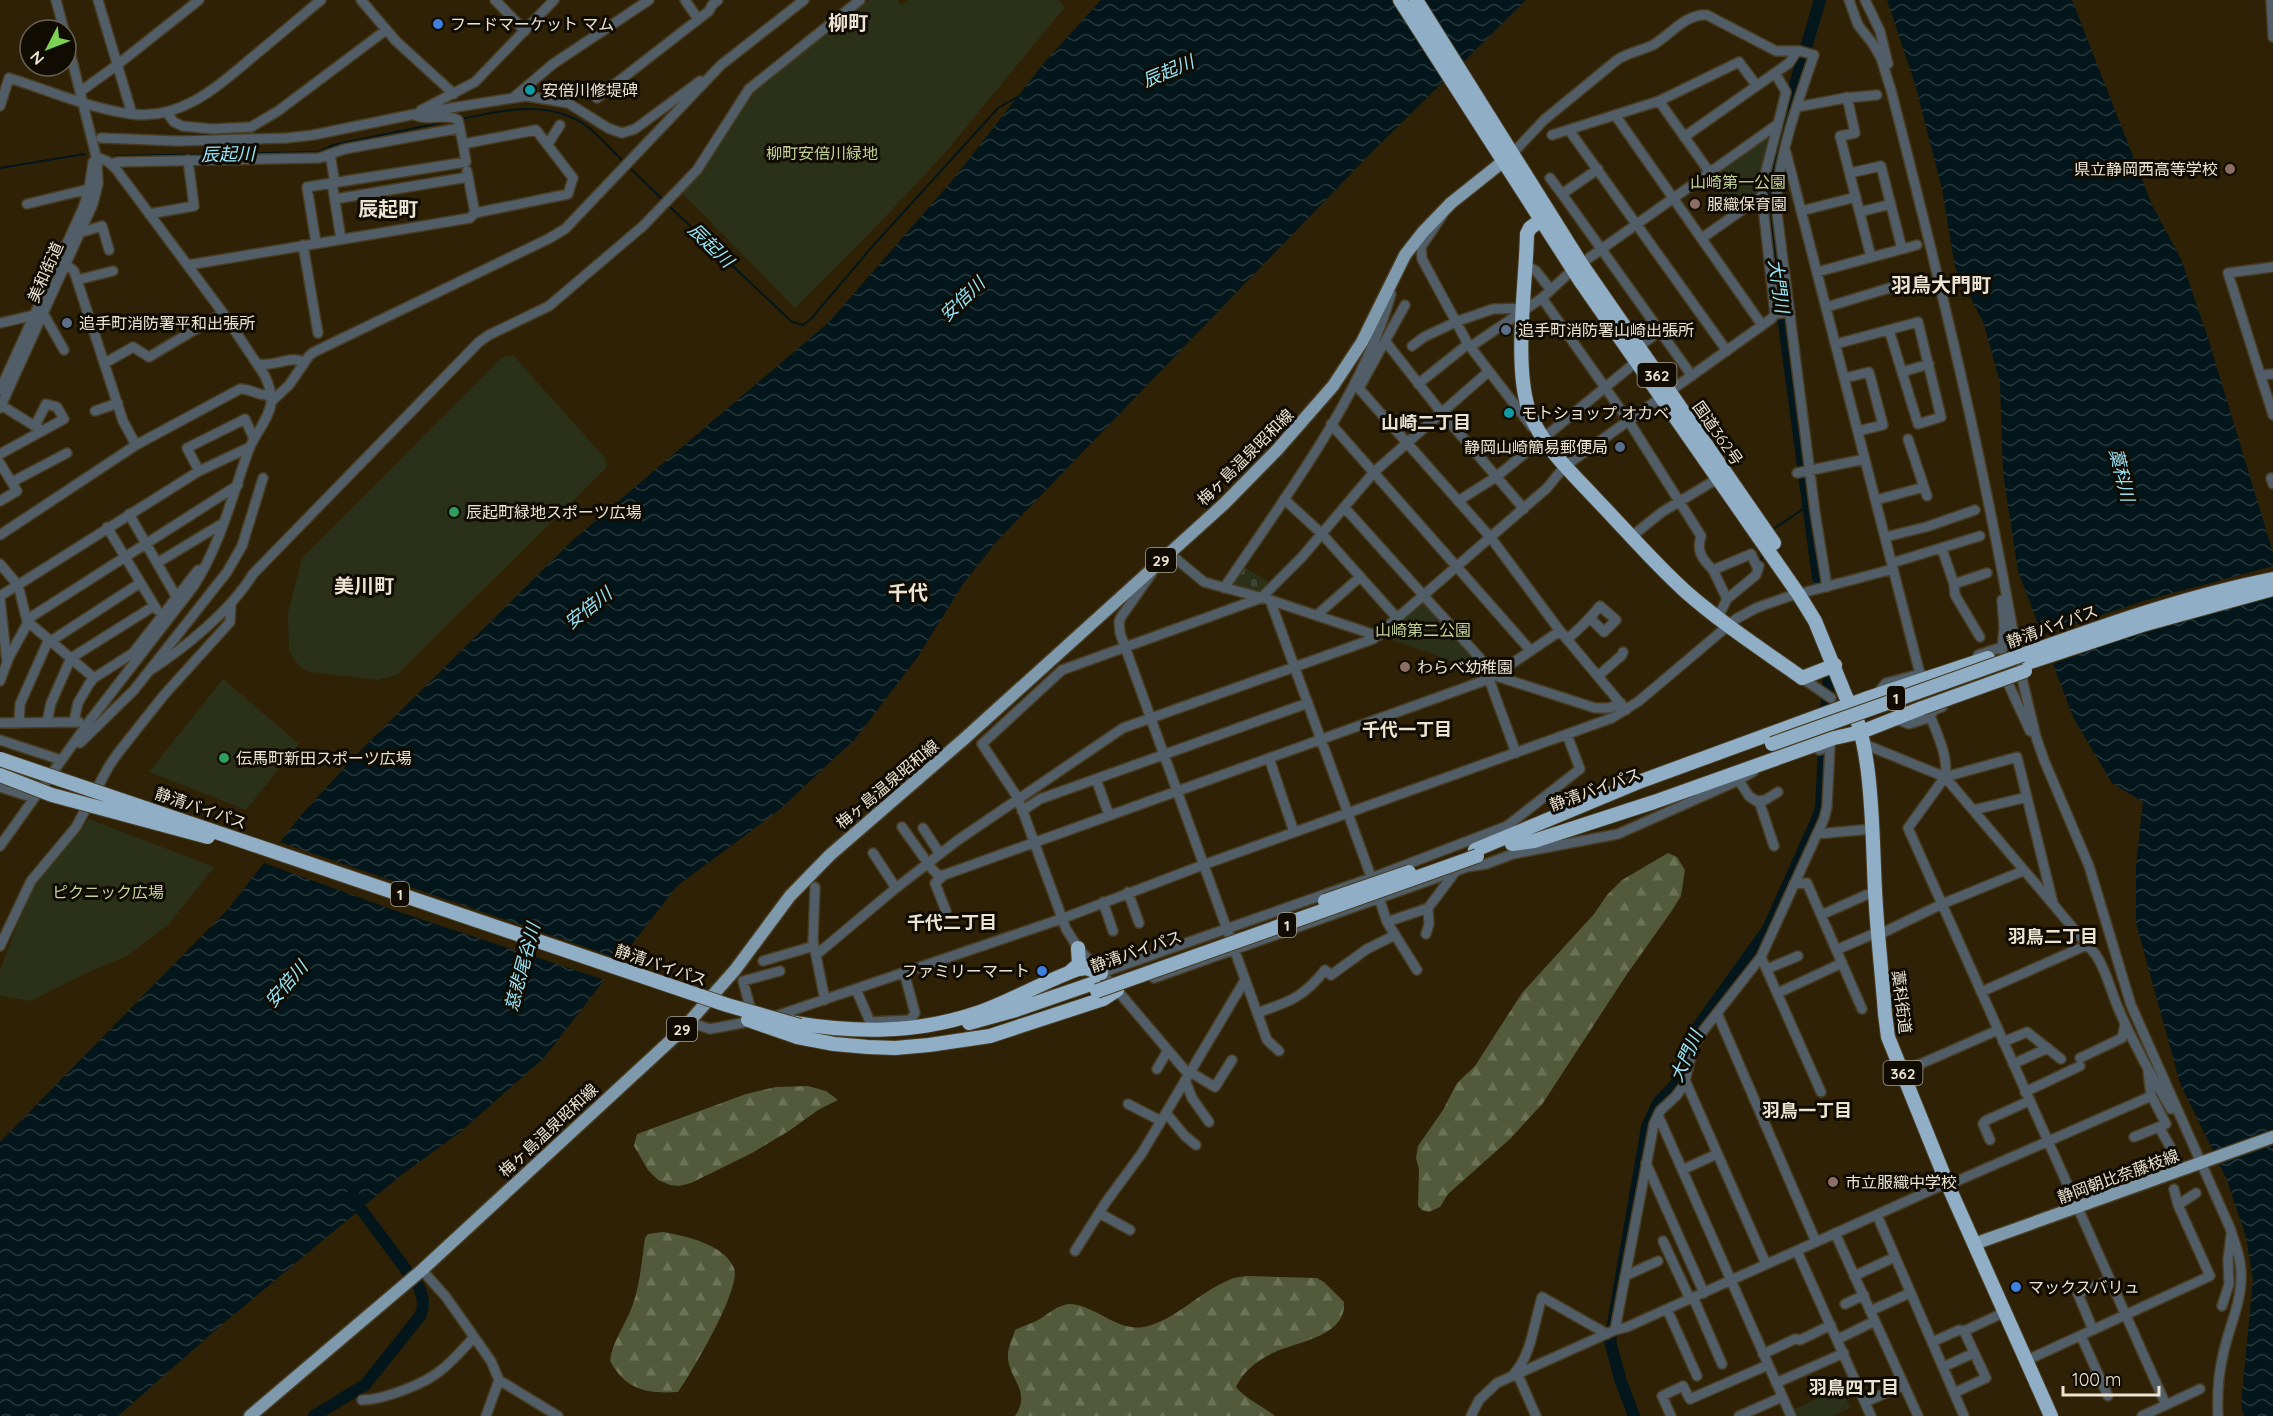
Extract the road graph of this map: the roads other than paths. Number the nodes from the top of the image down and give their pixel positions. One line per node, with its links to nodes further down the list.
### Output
1 (56, 0): 20 (street)
2 (98, 0): 27 (street)
3 (199, 0): 27 (street)
4 (321, 0): 43 (street)
5 (361, 0): 22 (street)
6 (495, 0): 23 (street)
7 (628, 0): 19 (street)
8 (649, 0): 19 (street)
9 (684, 0): 21 (street)
10 (718, 0): 21 (street)
11 (804, 0): 26 (street)
12 (860, 0): 215 (street)
13 (1400, 0): 58 (highway, 国道362号 / 362)
14 (1416, 0): 58 (highway, 国道362号 / 362)
15 (1849, 0): 31 (street)
16 (1865, 0): 31 (street)
17 (2271, 0): 24 (street)
18 (548, 2): 23 (street)
19 (637, 8): 36 (street)
20 (61, 18)
21 (698, 19): 37 (street)
22 (386, 30): 34 (street); 43 (street)
23 (525, 31): 34 (street)
24 (2273, 37)
25 (1798, 51): 28 (street); 42 (street); 58 (street)
26 (721, 65): 36 (street); 127 (street)
27 (117, 66): 33 (street); 44 (street)
28 (1776, 73): 32 (street); 47 (street)
29 (4, 76): 40 (street); 41 (street)
30 (77, 78): 33 (street, 美和街道)
31 (1889, 84): 197 (street)
32 (1757, 86): 39 (street); 52 (street)
33 (81, 91): 40 (street, 美和街道)
34 (454, 94): 45 (street)
35 (1877, 95): 38 (street)
36 (514, 97): 45 (street)
37 (597, 98)
38 (1847, 98): 42 (street); 65 (street)
39 (1659, 101): 46 (street); 52 (street)
40 (84, 102): 44 (street); 53 (street, 美和街道)
41 (0, 106)
42 (1797, 107): 56 (street)
43 (166, 112): 44 (street)
44 (132, 114)
45 (413, 114): 49 (street); 53 (street)
46 (1615, 115): 50 (street); 73 (street)
47 (1778, 124): 64 (street); 71 (street)
48 (560, 125): 55 (street)
49 (460, 128): 54 (street); 57 (street)
50 (1569, 130): 51 (street); 63 (street)
51 (1552, 135)
52 (1684, 137): 64 (street)
53 (97, 141): 60 (street, 美和街道); 69 (street, 美和街道)
54 (463, 144): 55 (street); 61 (street)
55 (548, 144): 80 (street)
56 (1786, 150): 78 (street); 110 (street)
57 (330, 154): 59 (street); 68 (street)
58 (1507, 155): 75 (main road, 梅ヶ島温泉昭和線 / 29); 82 (highway, 国道362号 / 362); 124 (highway, 国道362号 / 362)
59 (188, 160): 62 (street); 81 (street)
60 (97, 161): 62 (street); 84 (street, 美和街道)
61 (466, 162): 66 (street); 68 (street)
62 (111, 164): 81 (street)
63 (1598, 169): 70 (street); 83 (street)
64 (1710, 173): 73 (street)
65 (1850, 173): 72 (street); 77 (street)
66 (468, 177): 74 (street); 80 (street)
67 (1550, 178): 70 (street)
68 (333, 183): 74 (street); 87 (street)
69 (89, 189): 76 (street); 113 (street, 美和街道)
70 (1562, 194): 90 (street)
71 (1762, 196): 85 (street); 112 (street)
72 (1856, 197): 78 (street); 79 (street)
73 (1674, 198): 83 (street); 85 (street)
74 (335, 199): 86 (street)
75 (1451, 203): 102 (main road, 梅ヶ島温泉昭和線 / 29); 115 (street)
76 (27, 204)
77 (1891, 204): 79 (street); 91 (street)
78 (1801, 211): 100 (street)
79 (1860, 212): 93 (street)
80 (475, 213): 86 (street)
81 (149, 214): 96 (street)
82 (1541, 220): 97 (highway); 128 (highway, 国道362号 / 362)
83 (1636, 224): 90 (street); 126 (street)
84 (80, 233): 92 (street); 95 (street, 美和街道)
85 (1702, 238): 116 (street)
86 (341, 239): 87 (street)
87 (316, 243): 89 (street)
88 (1917, 245): 91 (street)
89 (303, 246): 96 (street); 119 (street)
90 (1601, 249): 94 (street); 118 (street)
91 (1902, 249): 93 (street)
92 (109, 250)
93 (1871, 257): 100 (street)
94 (1589, 258)
95 (65, 263): 104 (street); 113 (street, 美和街道)
96 (188, 265): 111 (street)
97 (1527, 266): 105 (street); 109 (highway)
98 (2273, 267): 135 (street)
99 (113, 271): 104 (street)
100 (1816, 272): 108 (street)
101 (1567, 275): 105 (street)
102 (1394, 277): 139 (street); 190 (main road, 梅ヶ島温泉昭和線 / 29)
103 (1922, 278): 108 (street)
104 (77, 280): 129 (street)
105 (1551, 290): 106 (street)
106 (1542, 298): 109 (street); 140 (street)
107 (1404, 305): 120 (street)
108 (1827, 307): 121 (street)
109 (1524, 310): 115 (street); 123 (street); 152 (highway)
110 (1790, 312): 112 (street); 162 (street)
111 (223, 313): 129 (street); 130 (street)
112 (1775, 314): 116 (street)
113 (39, 315): 114 (street); 125 (street); 141 (street, 美和街道); 145 (street, 美和街道)
114 (0, 323)
115 (1455, 323): 122 (street); 123 (street)
116 (1762, 325): 126 (street)
117 (1889, 330): 121 (street); 131 (street); 133 (street)
118 (1660, 331): 124 (street); 136 (street)
119 (318, 333)
120 (1385, 342): 138 (street); 139 (street)
121 (1836, 344): 137 (street)
122 (1413, 346)
123 (1469, 346): 132 (street); 138 (street)
124 (1638, 347): 142 (highway, 国道362号 / 362)
125 (64, 351)
126 (1727, 351): 136 (street)
127 (304, 362): 130 (street); 143 (street)
128 (1636, 362): 140 (street); 142 (highway, 国道362号 / 362)
129 (105, 363): 144 (street)
130 (259, 364): 143 (street)
131 (1929, 364): 133 (street); 133 (street)
132 (1488, 372): 147 (street); 152 (street)
133 (1902, 372)
134 (2273, 374): 135 (street)
135 (2260, 375): 148 (street)
136 (1692, 376): 142 (street)
137 (1845, 378): 151 (street); 151 (street)
138 (1418, 384): 147 (street)
139 (1357, 386): 150 (street); 154 (street)
140 (1605, 388): 149 (street); 152 (street)
141 (0, 390)
142 (1665, 395): 149 (street); 168 (highway, 国道362号 / 362); 208 (highway, 国道362号 / 362)
143 (271, 398): 155 (street); 156 (street)
144 (118, 403): 146 (street); 156 (street)
145 (1, 406): 158 (street)
146 (95, 411)
147 (1441, 412): 154 (street); 166 (street)
148 (2273, 415)
149 (1628, 420): 161 (street); 175 (street)
150 (1331, 424): 164 (street); 171 (street)
151 (1858, 431): 159 (street)
152 (1545, 438): 161 (highway); 166 (street)
153 (1908, 439): 172 (street)
154 (1406, 441): 164 (street); 174 (street)
155 (252, 443): 163 (street); 163 (street); 170 (street)
156 (136, 445): 183 (street)
157 (67, 453): 169 (street)
158 (0, 454)
159 (1865, 459): 162 (street); 172 (street)
160 (0, 463): 169 (street)
161 (1565, 466): 177 (street); 184 (highway)
162 (1810, 470): 165 (street); 205 (street)
163 (199, 471): 179 (street)
164 (1374, 472): 176 (street); 196 (street)
165 (1797, 473)
166 (1496, 477): 174 (street); 177 (street)
167 (263, 478): 239 (street)
168 (1717, 478): 175 (street); 208 (highway, 国道362号 / 362)
169 (12, 482): 173 (street)
170 (238, 485): 180 (street); 188 (street)
171 (1284, 499): 182 (street); 206 (street)
172 (1876, 500): 186 (street)
173 (0, 501)
174 (1458, 501): 187 (street)
175 (1680, 502): 184 (street); 198 (street)
176 (1344, 507): 182 (street); 210 (street)
177 (1524, 509): 187 (street)
178 (1975, 510): 186 (street)
179 (129, 514): 181 (street); 188 (street)
180 (223, 523): 193 (street); 212 (street); 257 (street)
181 (107, 527): 191 (street); 204 (street)
182 (1322, 534): 200 (street); 213 (street)
183 (0, 535)
184 (1632, 536): 222 (highway)
185 (1980, 536): 189 (street)
186 (1885, 537): 195 (street)
187 (1491, 538): 196 (street); 223 (street)
188 (146, 544): 191 (street); 193 (street)
189 (1942, 549): 195 (street); 203 (street)
190 (1169, 553): 192 (main road, 梅ヶ島温泉昭和線 / 29); 206 (street)
191 (125, 558): 202 (street); 221 (street)
192 (1159, 562): 230 (street); 352 (main road, 梅ヶ島温泉昭和線 / 29)
193 (157, 563): 212 (street)
194 (0, 564): 204 (street)
195 (1892, 566): 205 (street); 244 (street)
196 (1458, 568): 210 (street); 231 (street)
197 (2001, 568): 229 (street); 232 (street)
198 (1713, 570): 214 (street); 214 (street)
199 (1987, 573): 203 (street)
200 (1360, 577): 217 (street); 220 (street)
201 (2273, 577): 209 (highway, 1)
202 (140, 583): 216 (street); 228 (street)
203 (1954, 584): 226 (street)
204 (18, 585): 211 (street); 221 (street)
205 (1827, 587): 208 (street)
206 (1224, 588): 213 (street)
207 (2273, 591): 209 (highway, 1)
208 (1804, 593): 222 (street); 236 (highway, 国道362号 / 362); 249 (highway, 国道362号 / 362)
209 (2234, 593): 224 (highway, 静清バイパス / 1)
210 (1424, 596): 220 (street); 242 (street)
211 (0, 598): 235 (street)
212 (177, 598): 218 (street)
213 (1265, 599): 217 (street); 230 (street); 237 (street)
214 (1727, 599): 222 (street)
215 (231, 603): 239 (street); 327 (street)
216 (154, 606): 218 (street); 234 (street)
217 (1317, 615): 225 (street)
218 (161, 617): 241 (street)
219 (1590, 618): 227 (street)
220 (1398, 619): 225 (street)
221 (27, 621): 228 (street); 235 (street)
222 (1723, 621): 243 (highway); 250 (street)
223 (1560, 631): 227 (street); 231 (street)
224 (2102, 632): 244 (highway, 1); 251 (highway, 1, bridge); 262 (highway, 静清バイパス / 1)
225 (1378, 636): 237 (street)
226 (1980, 637)
227 (1568, 639): 240 (street)
228 (50, 640): 234 (street); 256 (street)
229 (2015, 643)
230 (1124, 646): 252 (street); 280 (street)
231 (1531, 651): 242 (street)
232 (1989, 651): 244 (street); 251 (street)
233 (1623, 652): 240 (street)
234 (71, 658): 241 (street); 254 (street)
235 (7, 663): 245 (street)
236 (1835, 665): 243 (highway); 249 (highway, 国道362号 / 362)
237 (1295, 667): 248 (street); 252 (street)
238 (2020, 670): 269 (street)
239 (149, 671): 268 (street)
240 (1598, 676): 250 (street)
241 (94, 678): 253 (street)
242 (1492, 678): 250 (street); 261 (street); 264 (street)
243 (1802, 678): 247 (street)
244 (1916, 679): 249 (highway, 1)
245 (0, 681)
246 (2007, 681): 269 (street)
247 (1831, 698)
248 (1308, 703): 261 (street); 265 (street)
249 (1852, 705): 259 (highway, 藁科街道 / 362); 298 (highway, 1)
250 (1624, 707): 258 (street)
251 (1926, 712): 259 (highway, 1); 272 (street)
252 (1150, 718): 265 (street); 280 (street)
253 (74, 721): 254 (street); 257 (street)
254 (47, 722): 256 (street)
255 (0, 723): 256 (street)
256 (19, 723)
257 (88, 723): 268 (street)
258 (1567, 735): 264 (street); 305 (street)
259 (1862, 738): 272 (street); 288 (highway, 藁科街道 / 362); 294 (highway, 1)
260 (0, 740): 268 (street)
261 (1321, 740): 266 (street); 284 (street)
262 (1773, 748): 294 (highway, 静清バイパス / 1); 298 (highway, 静清バイパス / 1)
263 (0, 749): 291 (highway, bridge)
264 (1516, 753): 284 (street)
265 (1164, 755): 273 (street); 276 (street)
266 (1269, 758): 276 (street); 289 (street)
267 (0, 759): 291 (highway, 静清バイパス / 1, bridge)
268 (62, 759): 279 (street)
269 (2044, 760): 375 (street)
270 (0, 767): 292 (highway, 静清バイパス / 1, bridge)
271 (0, 775): 292 (highway, bridge)
272 (1945, 777): 278 (street); 282 (street); 313 (street)
273 (1096, 779): 283 (street); 285 (street)
274 (1739, 781): 281 (street); 290 (street); 302 (street)
275 (0, 787): 279 (street)
276 (1177, 791): 285 (street); 301 (street)
277 (1778, 792): 281 (street)
278 (2027, 797): 282 (street); 314 (street)
279 (34, 798): 295 (street)
280 (1018, 798): 283 (street); 299 (street)
281 (1759, 801): 296 (street)
282 (1973, 810): 303 (street)
283 (1022, 811): 293 (street)
284 (1348, 813): 289 (street); 305 (street)
285 (1109, 816): 293 (street)
286 (902, 827): 300 (street)
287 (922, 828): 299 (street)
288 (1872, 829): 290 (street); 309 (highway, 藁科街道 / 362)
289 (1294, 832): 301 (street)
290 (1816, 834): 306 (street)
291 (226, 835): 354 (highway, 静清バイパス / 1, bridge)
292 (208, 837): 351 (highway, 静清バイパス / 1)
293 (1033, 843): 304 (street); 318 (street)
294 (1512, 844): 298 (highway, 静清バイパス / 1)
295 (0, 846)
296 (1774, 846)
297 (873, 853): 308 (street)
298 (1476, 853): 342 (highway, 静清バイパス / 1, bridge)
299 (940, 854): 300 (street)
300 (928, 863): 304 (street); 308 (street)
301 (1203, 865): 310 (street); 321 (street)
302 (1456, 871): 311 (street); 315 (street)
303 (2023, 871): 313 (street); 314 (street)
304 (944, 875): 316 (street)
305 (1371, 878): 311 (street); 321 (street)
306 (1794, 884): 317 (street); 333 (street)
307 (815, 887): 329 (street)
308 (896, 888): 329 (street)
309 (1875, 891): 317 (street); 323 (highway, 藁科街道 / 362)
310 (1128, 892): 312 (street); 320 (street)
311 (1379, 899): 319 (street); 331 (street)
312 (1103, 902): 318 (street); 322 (street)
313 (1942, 904): 323 (street); 345 (street)
314 (2053, 905): 326 (street)
315 (1428, 908): 319 (street); 324 (street)
316 (946, 911)
317 (1821, 915): 330 (street)
318 (1061, 919): 328 (street); 339 (street)
319 (1387, 922): 325 (street)
320 (1139, 923)
321 (1226, 928): 331 (street); 342 (street)
322 (1113, 931)
323 (1878, 933): 330 (street); 365 (highway, 藁科街道 / 362)
324 (1426, 934)
325 (1395, 935): 338 (street); 349 (street)
326 (2086, 945): 345 (street); 353 (street)
327 (0, 946)
328 (1078, 948): 340 (highway); 342 (street)
329 (815, 950): 334 (street); 347 (street)
330 (1836, 950): 335 (street)
331 (1234, 951): 341 (street); 344 (street)
332 (1798, 956): 336 (street)
333 (1761, 957): 336 (street); 350 (street)
334 (763, 961)
335 (1842, 963): 346 (street); 348 (street)
336 (1767, 969): 346 (street)
337 (780, 970): 351 (street)
338 (1418, 970)
339 (904, 972): 343 (street); 343 (street)
340 (1070, 972): 342 (highway); 354 (highway)
341 (1245, 980): 349 (street); 366 (street)
342 (1097, 982): 344 (street); 354 (highway, 静清バイパス / 1)
343 (856, 989): 347 (street)
344 (1118, 990): 354 (highway); 358 (street)
345 (1981, 992): 355 (street)
346 (1778, 993): 368 (street)
347 (825, 1000): 351 (street)
348 (1862, 1009)
349 (1257, 1013): 359 (street)
350 (1717, 1013): 367 (street); 398 (street)
351 (748, 1019): 352 (street); 354 (highway, 静清バイパス, bridge)
352 (689, 1022): 405 (main road, 梅ヶ島温泉昭和線 / 29)
353 (2125, 1024): 364 (street); 370 (street)
354 (799, 1030)
355 (1998, 1030): 356 (street); 365 (street)
356 (2003, 1042): 357 (street); 362 (street)
357 (2048, 1048): 360 (street); 362 (street)
358 (1168, 1050): 363 (street); 366 (street)
359 (1279, 1051)
360 (2061, 1059)
361 (1232, 1060): 366 (street)
362 (2013, 1064): 370 (street)
363 (1157, 1069)
364 (2148, 1069): 369 (street); 375 (street)
365 (1902, 1072): 387 (highway, 藁科街道 / 362)
366 (1188, 1076): 373 (street); 374 (street)
367 (1684, 1080): 372 (street); 382 (street)
368 (1821, 1092)
369 (2151, 1095): 376 (street); 380 (street)
370 (2027, 1096): 379 (street); 380 (street)
371 (1128, 1104): 373 (street)
372 (1658, 1115): 384 (street); 386 (street)
373 (1164, 1117): 381 (street); 392 (street)
374 (1209, 1122)
375 (2185, 1126): 385 (street)
376 (2160, 1127): 377 (street); 383 (street)
377 (2134, 1137)
378 (2273, 1137): 385 (main road, 静岡朝比奈藤枝線)
379 (1989, 1140)
380 (2048, 1141): 387 (street); 391 (street)
381 (1196, 1145)
382 (1717, 1154): 386 (street); 404 (street)
383 (2176, 1157)
384 (1646, 1163): 407 (street); 410 (street)
385 (2203, 1163): 391 (main road, 静岡朝比奈藤枝線); 396 (street)
386 (1682, 1170): 409 (street)
387 (1948, 1184): 393 (street); 399 (highway, 藁科街道 / 362)
388 (2174, 1189): 390 (street)
389 (2196, 1193): 390 (street)
390 (2178, 1205): 419 (street)
391 (2078, 1208): 399 (main road, 静岡朝比奈藤枝線); 408 (street)
392 (1099, 1213): 394 (street); 400 (street)
393 (1876, 1215): 395 (street); 402 (street)
394 (1131, 1230)
395 (1835, 1233): 398 (street); 406 (street)
396 (2232, 1233): 415 (street); 461 (street)
397 (1663, 1241): 413 (street)
398 (1816, 1242): 401 (street)
399 (1974, 1244): 418 (highway, 藁科街道 / 362)
400 (1075, 1251)
401 (1797, 1251): 404 (street); 421 (street)
402 (1895, 1257): 406 (street); 411 (street)
403 (1658, 1261): 407 (street)
404 (1766, 1264): 409 (street)
405 (422, 1270): 426 (street); 448 (main road, 梅ヶ島温泉昭和線 / 29)
406 (1854, 1275): 412 (street)
407 (1625, 1276): 424 (street)
408 (2109, 1280): 419 (street); 422 (street)
409 (1731, 1281): 410 (street); 431 (street)
410 (1704, 1293): 413 (street)
411 (1910, 1293): 417 (street); 428 (street)
412 (1864, 1295): 414 (street); 417 (street)
413 (1692, 1298): 416 (street); 433 (street)
414 (1845, 1304)
415 (2222, 1306)
416 (1667, 1309): 424 (street); 437 (street)
417 (1870, 1311): 420 (street)
418 (2003, 1313): 423 (street); 432 (highway, 藁科街道 / 362)
419 (2126, 1317): 422 (street); 447 (street)
420 (1875, 1321): 427 (street); 440 (street)
421 (1831, 1325): 427 (street); 431 (street)
422 (2093, 1330): 425 (street)
423 (1964, 1331): 428 (street); 430 (street)
424 (1611, 1332): 436 (street); 436 (street)
425 (2081, 1336): 432 (street); 443 (street)
426 (474, 1337): 438 (street); 445 (street)
427 (1838, 1339): 429 (street)
428 (1932, 1342): 435 (street)
429 (1844, 1353): 439 (street); 446 (street)
430 (1974, 1353): 435 (street); 442 (street)
431 (1763, 1354): 434 (street)
432 (2025, 1361): 459 (highway, 藁科街道 / 362)
433 (1722, 1364)
434 (1768, 1365): 439 (street); 453 (street)
435 (1942, 1367): 442 (street)
436 (1514, 1374): 451 (street); 452 (street)
437 (1696, 1376)
438 (499, 1380): 449 (street); 450 (street)
439 (1776, 1383): 444 (street)
440 (1904, 1385): 446 (street); 457 (street)
441 (2200, 1389): 447 (street)
442 (1954, 1393): 458 (street)
443 (2108, 1396)
444 (1782, 1397): 454 (street); 455 (street)
445 (362, 1400)
446 (1865, 1402): 456 (street)
447 (2164, 1410): 460 (street)
448 (250, 1416)
449 (486, 1416)
450 (558, 1416)
451 (1471, 1416)
452 (1536, 1416)
453 (1671, 1416)
454 (1739, 1416)
455 (1791, 1416)
456 (1871, 1416)
457 (1918, 1416)
458 (1964, 1416)
459 (2051, 1416)
460 (2142, 1416)
461 (2218, 1416)

